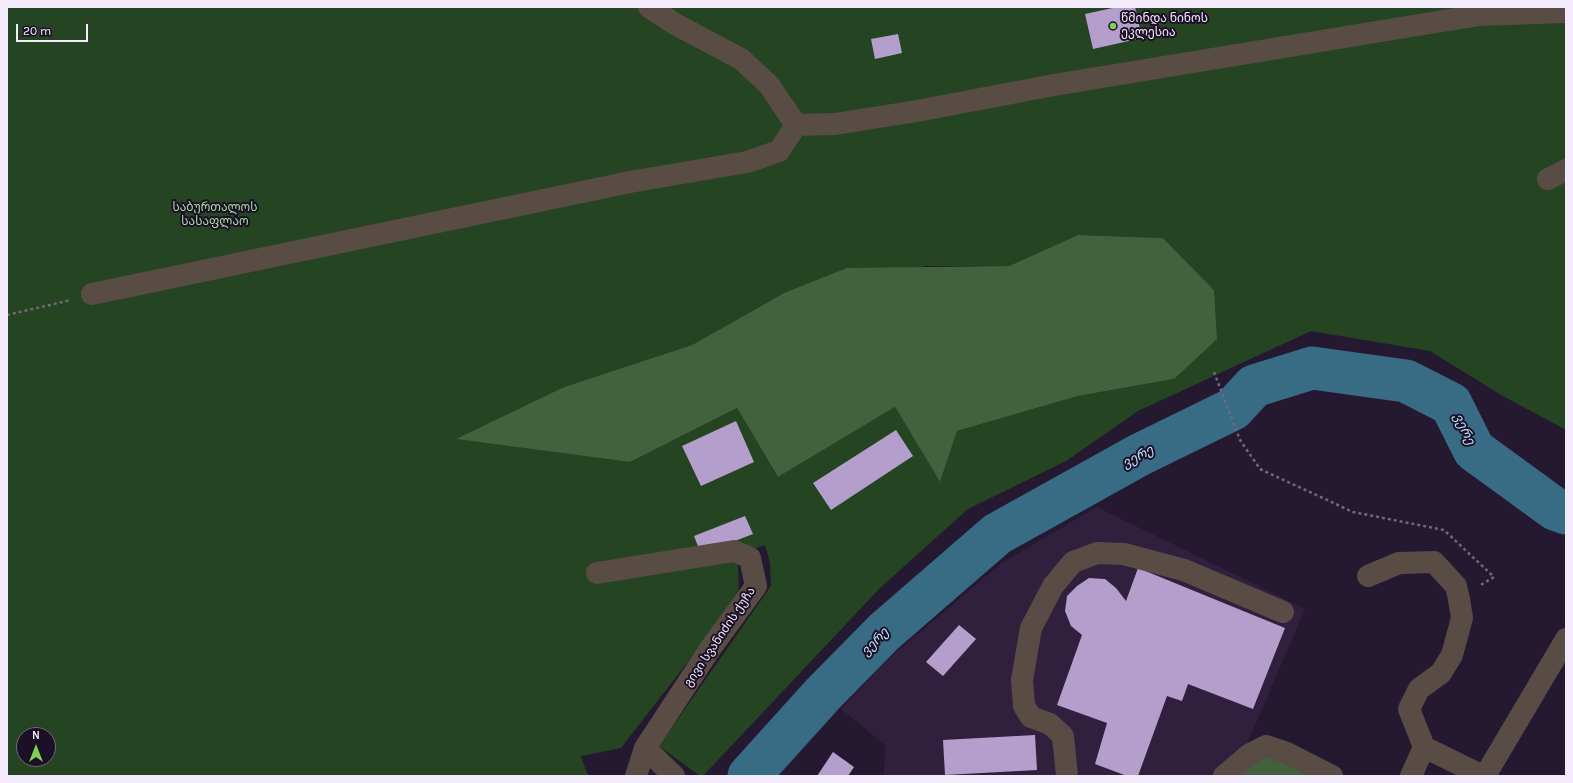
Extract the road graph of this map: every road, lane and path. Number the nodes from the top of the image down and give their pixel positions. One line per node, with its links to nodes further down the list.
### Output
1 (650, 7): 3 (street)
2 (1566, 12): 3 (street)
3 (796, 125): 4 (street)
4 (92, 294): 5 (path)
5 (7, 315)
6 (1214, 372): 9 (path)
7 (597, 573): 13 (street, გივი სვანიძის ქუჩა)
8 (1368, 576): 12 (street)
9 (1494, 577)
10 (1283, 612): 16 (street)
11 (1566, 638): 20 (street)
12 (1424, 747): 19 (street); 20 (street)
13 (645, 748): 14 (street); 15 (street)
14 (636, 776)
15 (674, 776)
16 (1067, 776)
17 (1224, 776): 18 (street)
18 (1332, 776)
19 (1411, 776)
20 (1484, 776)

